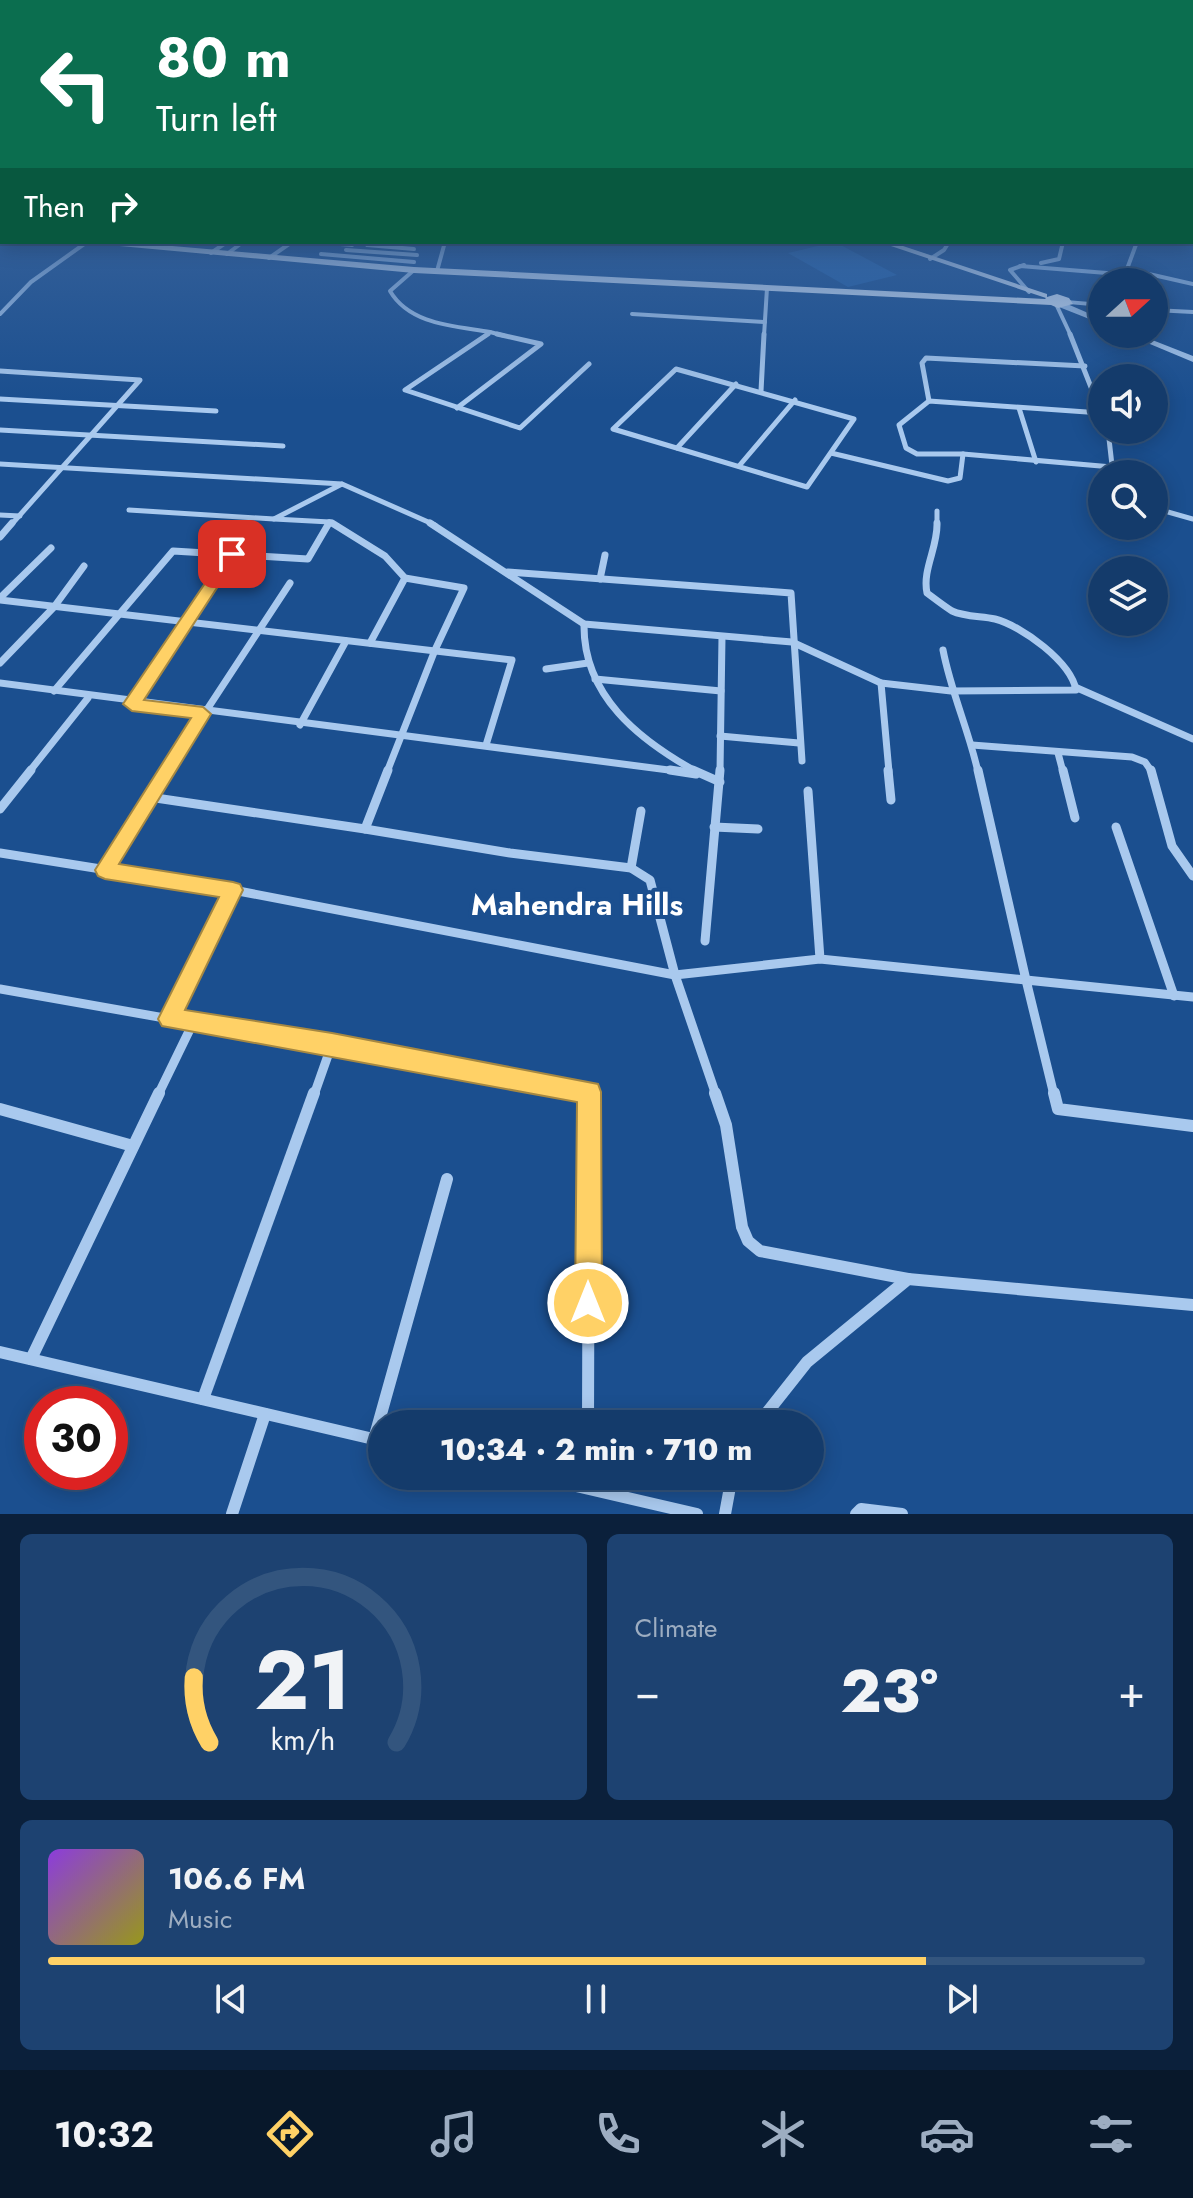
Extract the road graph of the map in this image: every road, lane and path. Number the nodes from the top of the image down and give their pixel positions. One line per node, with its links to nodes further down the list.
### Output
1 (62, 260): 22 (street)
2 (286, 260): 9 (main road)
3 (336, 260): 9 (street)
4 (382, 260): 5 (street)
5 (386, 260): 10 (street)
6 (440, 260): 12 (street)
7 (932, 260): 17 (main road)
8 (1057, 260): 11 (street)
9 (331, 264): 10 (main road)
10 (414, 266): 12 (main road); 26 (street)
11 (1020, 266): 13 (street); 17 (street)
12 (437, 271): 16 (main road)
13 (1088, 272)
14 (1168, 278): 15 (street)
15 (1193, 284)
16 (767, 288): 18 (main road); 25 (street)
17 (1029, 292): 18 (main road)
18 (1057, 302): 19 (street); 24 (street); 30 (street)
19 (1088, 304)
20 (1168, 311): 21 (street)
21 (1193, 312)
22 (0, 314)
23 (632, 314): 25 (street)
24 (1088, 316)
25 (765, 322): 34 (street)
26 (490, 332): 39 (street); 39 (street)
27 (1165, 348): 28 (street)
28 (1193, 359)
29 (589, 364): 39 (street)
30 (1085, 366): 32 (street); 37 (street)
31 (0, 371): 38 (street)
32 (1088, 374)
33 (736, 384): 34 (street); 46 (street); 46 (street)
34 (761, 391): 36 (street)
35 (0, 399): 38 (street)
36 (795, 400): 47 (street); 51 (street)
37 (929, 401): 40 (street); 48 (street)
38 (117, 405): 41 (street); 44 (street)
39 (457, 408)
40 (1019, 408): 42 (street); 49 (street)
41 (216, 411)
42 (1088, 413)
43 (0, 430): 44 (street)
44 (91, 435): 45 (street); 52 (street)
45 (283, 446)
46 (677, 448): 51 (street)
47 (831, 453): 48 (street); 51 (street)
48 (963, 454): 49 (street)
49 (1036, 462): 53 (street)
50 (0, 464): 52 (street)
51 (739, 466)
52 (63, 468): 54 (street); 59 (street)
53 (1088, 468)
54 (342, 484): 60 (street); 68 (street)
55 (129, 510): 60 (street)
56 (937, 511): 90 (street)
57 (1168, 512): 61 (street)
58 (0, 515): 59 (street)
59 (20, 516): 63 (street)
60 (274, 519): 62 (street)
61 (1193, 519)
62 (330, 522): 65 (street); 69 (street)
63 (0, 537)
64 (51, 548): 72 (street)
65 (232, 554): 74 (street); 75 (street)
66 (605, 555): 70 (street)
67 (84, 566): 73 (street)
68 (508, 572): 70 (street); 76 (street)
69 (405, 578): 81 (street); 82 (street)
70 (600, 579): 80 (street)
71 (290, 583): 77 (street)
72 (0, 599): 73 (street)
73 (54, 607): 74 (street); 84 (street)
74 (119, 614): 75 (street); 91 (street)
75 (184, 624): 77 (street); 95 (street)
76 (584, 624): 78 (street); 85 (street)
77 (257, 629): 79 (street); 96 (street)
78 (722, 637): 80 (street); 92 (street)
79 (346, 641): 81 (street); 97 (street)
80 (792, 642): 89 (street); 101 (street)
81 (370, 643): 82 (street)
82 (435, 650): 98 (street); 102 (street)
83 (943, 650): 93 (street)
84 (0, 663)
85 (588, 663): 86 (street); 87 (street)
86 (546, 669)
87 (595, 679): 92 (street); 106 (street)
88 (0, 683): 91 (street)
89 (881, 683): 93 (street); 110 (street)
90 (1075, 687): 93 (street); 100 (street)
91 (54, 691): 94 (street)
92 (721, 691): 99 (street)
93 (951, 691): 103 (street)
94 (88, 698): 95 (street); 111 (street)
95 (132, 704): 96 (street)
96 (203, 714): 97 (street); 109 (street)
97 (300, 725): 98 (street)
98 (402, 736): 102 (street); 116 (street)
99 (720, 736): 101 (street); 107 (street)
100 (1193, 739)
101 (799, 743): 105 (street)
102 (486, 745): 106 (street)
103 (972, 745): 104 (street); 126 (street)
104 (1058, 753): 113 (street); 121 (street)
105 (802, 761)
106 (696, 774): 107 (street)
107 (720, 782): 114 (street)
108 (808, 791): 124 (street)
109 (149, 797): 116 (street); 120 (street)
110 (891, 800)
111 (0, 809)
112 (641, 811): 119 (street)
113 (1075, 818)
114 (714, 827): 117 (street); 123 (street)
115 (1116, 827): 128 (street)
116 (365, 829): 119 (street)
117 (758, 829)
118 (0, 853): 120 (street)
119 (631, 868): 125 (street)
120 (105, 870): 122 (street)
121 (1193, 876)
122 (233, 890): 125 (street); 130 (street)
123 (705, 941)
124 (820, 959): 125 (street); 126 (street)
125 (675, 975): 137 (street)
126 (1026, 980): 128 (street); 134 (street)
127 (0, 989): 130 (street)
128 (1174, 996): 129 (street)
129 (1193, 997)
130 (170, 1019): 131 (street)
131 (193, 1023): 132 (street); 135 (street)
132 (332, 1044): 141 (street); 143 (street)
133 (0, 1109): 135 (street)
134 (1193, 1126)
135 (133, 1146): 140 (street)
136 (447, 1179): 142 (street)
137 (908, 1279): 138 (street); 144 (street)
138 (1193, 1305)
139 (0, 1352): 140 (street)
140 (31, 1359): 141 (street)
141 (203, 1399): 145 (street)
142 (386, 1410)
143 (588, 1410)
144 (766, 1410)
145 (265, 1414): 146 (street); 149 (street)
146 (368, 1438)
147 (614, 1490): 150 (street)
148 (729, 1490): 151 (street)
149 (232, 1514)
150 (697, 1514)
151 (725, 1514)
152 (856, 1514): 153 (street)
153 (902, 1514)

